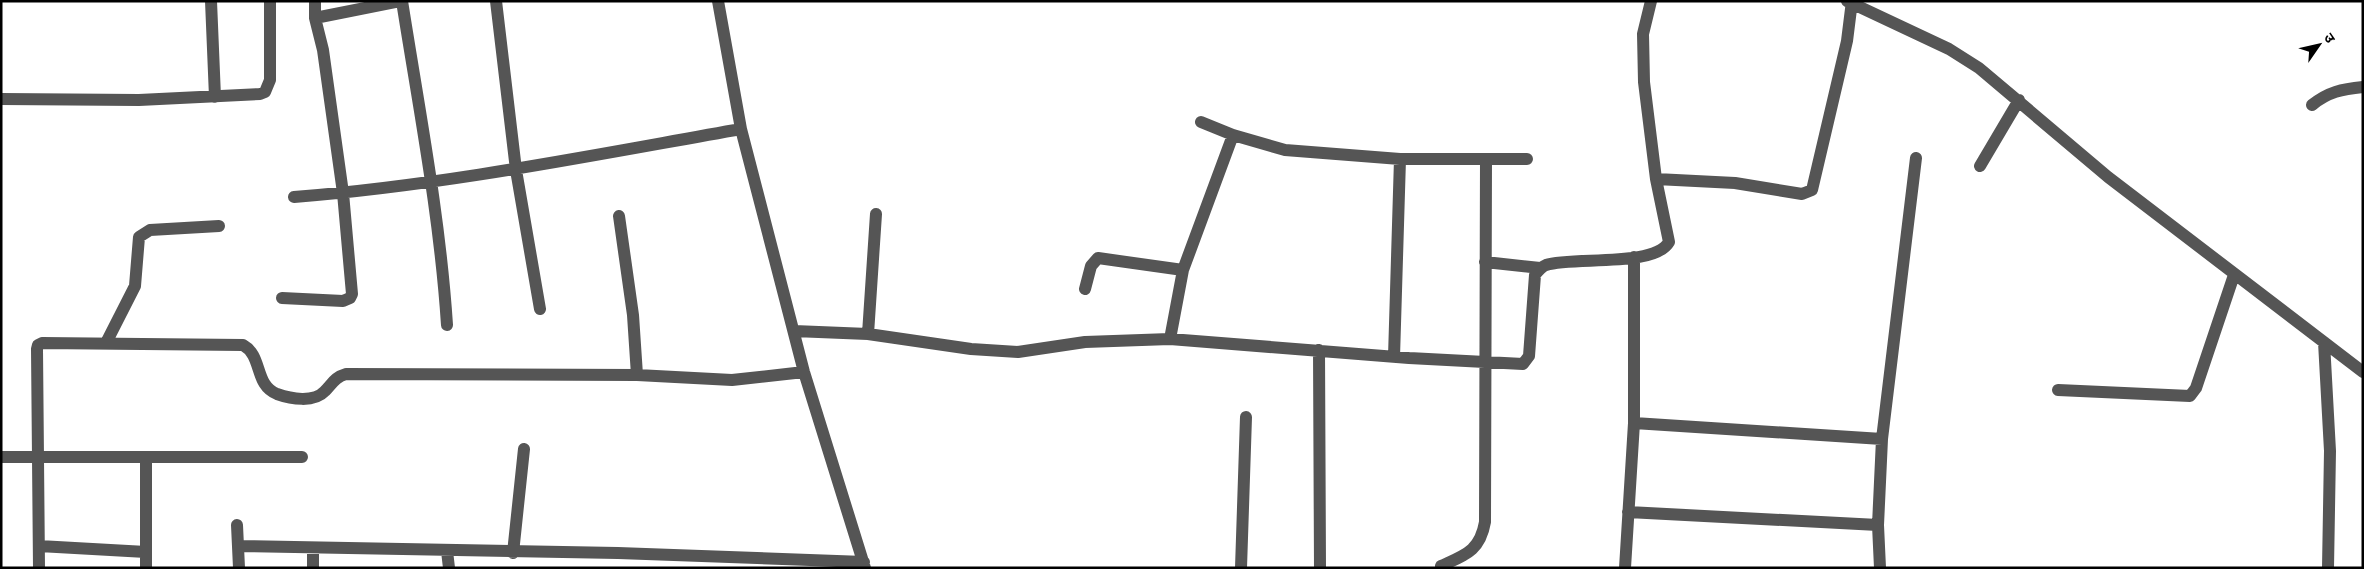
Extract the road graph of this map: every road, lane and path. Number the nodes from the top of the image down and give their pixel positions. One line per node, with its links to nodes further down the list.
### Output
1 (211, 1): 11 (street)
2 (270, 1): 11 (street)
3 (315, 1): 9 (street)
4 (401, 1): 9 (street); 25 (street)
5 (496, 1): 23 (street)
6 (718, 1): 16 (street)
7 (1651, 1): 24 (street)
8 (1850, 2): 13 (street); 24 (street)
9 (315, 18): 26 (street)
10 (2363, 86): 14 (street)
11 (215, 97): 12 (street)
12 (1, 99)
13 (2018, 100): 22 (street); 35 (street)
14 (2312, 105)
15 (1201, 122): 17 (street)
16 (741, 129): 23 (street); 40 (street)
17 (1233, 135): 20 (street); 34 (street)
18 (1486, 158): 20 (street); 21 (street); 32 (street)
19 (1916, 158): 54 (street)
20 (1400, 159): 46 (street)
21 (1527, 159)
22 (1980, 166)
23 (516, 170): 25 (street); 38 (street)
24 (1656, 179): 31 (street)
25 (431, 181): 26 (street); 39 (street)
26 (343, 193): 27 (street); 37 (street)
27 (294, 197)
28 (876, 214): 41 (street)
29 (619, 216): 50 (street)
30 (219, 226): 44 (street)
31 (1634, 257): 33 (street); 53 (street)
32 (1485, 262): 33 (street); 47 (street)
33 (1540, 268): 47 (street)
34 (1183, 270): 36 (street); 42 (street)
35 (2234, 275): 43 (street); 51 (street)
36 (1085, 290)
37 (282, 298)
38 (540, 309)
39 (447, 325)
40 (794, 331): 41 (street); 48 (street)
41 (868, 334): 42 (street)
42 (1170, 339): 45 (street)
43 (2324, 342): 49 (street); 80 (street)
44 (106, 343): 50 (street); 59 (street)
45 (1320, 350): 46 (street); 77 (street)
46 (1394, 357): 47 (street)
47 (1484, 361): 70 (street)
48 (804, 372): 50 (street); 69 (street)
49 (2363, 372)
50 (637, 375)
51 (2058, 390)
52 (1246, 417): 76 (street)
53 (1634, 423): 54 (street); 60 (street)
54 (1882, 440): 62 (street)
55 (524, 450): 68 (street)
56 (1, 457): 59 (street)
57 (146, 457): 58 (street); 59 (street); 67 (street)
58 (302, 457)
59 (39, 458): 63 (street)
60 (1628, 512): 62 (street); 78 (street)
61 (237, 524): 64 (street)
62 (1878, 525): 79 (street)
63 (39, 546): 67 (street); 71 (street)
64 (238, 546): 65 (street); 73 (street)
65 (313, 548): 66 (street); 74 (street)
66 (447, 551): 68 (street); 75 (street)
67 (146, 552): 72 (street)
68 (513, 553): 69 (street)
69 (866, 566)
70 (1441, 566)
71 (39, 568)
72 (146, 568)
73 (239, 568)
74 (313, 568)
75 (449, 568)
76 (1241, 568)
77 (1320, 568)
78 (1625, 568)
79 (1880, 568)
80 (2328, 568)

